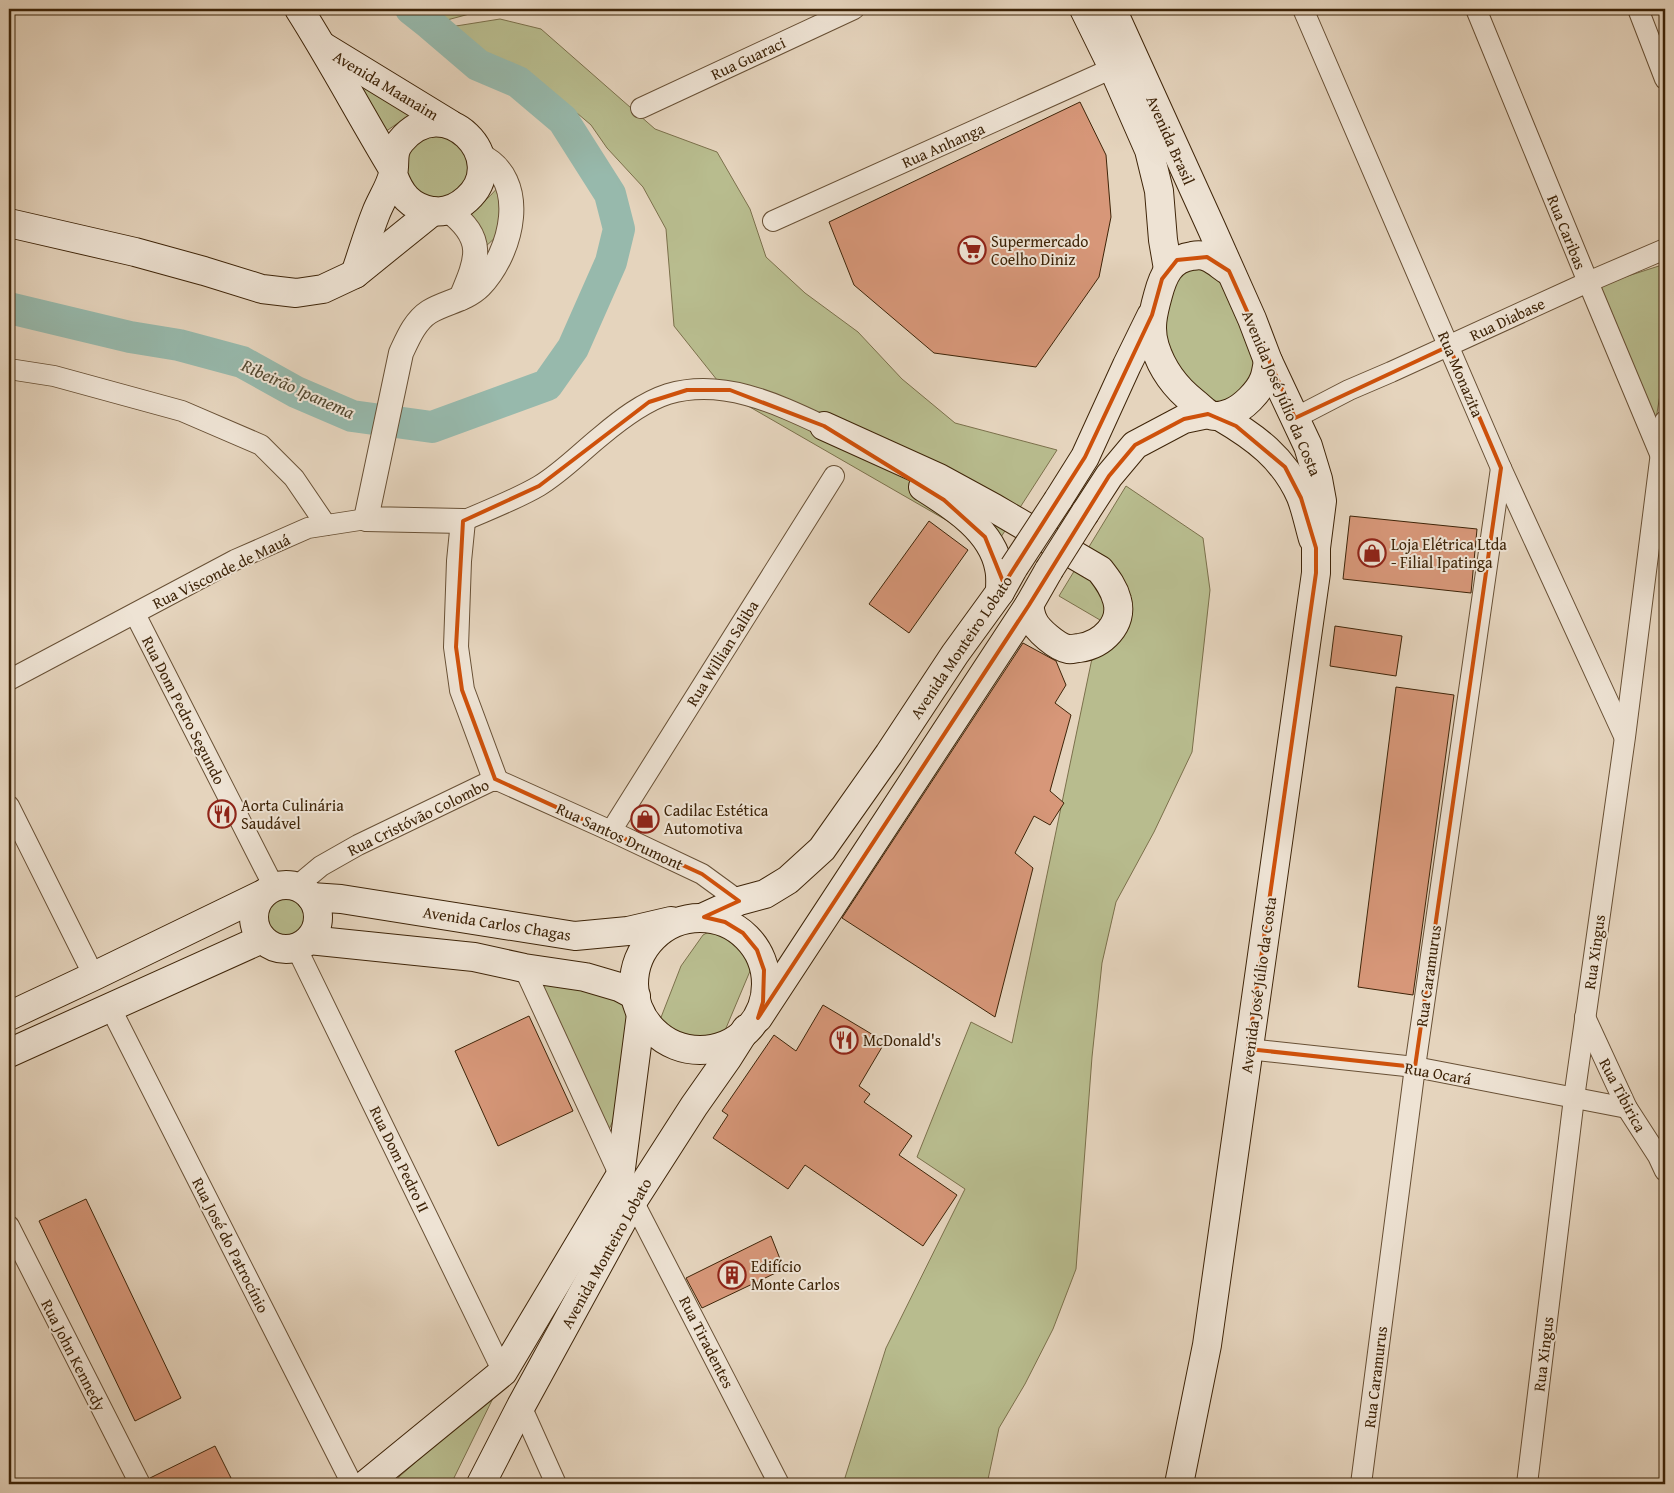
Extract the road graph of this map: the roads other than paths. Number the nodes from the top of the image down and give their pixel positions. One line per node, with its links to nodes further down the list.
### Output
1 (299, 9): 8 (main road, Avenida Maanaim)
2 (854, 9): 11 (street, Rua Guaraci)
3 (1084, 9): 9 (main road, Avenida Brasil)
4 (1112, 9): 20 (main road, Avenida Brasil)
5 (1303, 9): 25 (street, Rua Monazita)
6 (1476, 9): 22 (street, Rua Caribas)
7 (1638, 9): 10 (street)
8 (322, 46): 12 (main road, Avenida Maanaim); 14 (main road, Avenida Maanaim)
9 (1113, 68): 16 (street, Rua Anhanga); 19 (main road, Avenida Brasil)
10 (1665, 79)
11 (640, 108)
12 (450, 124): 13 (main road); 14 (main road)
13 (480, 154): 15 (main road); 23 (street)
14 (393, 171): 15 (main road); 21 (main road)
15 (441, 211): 21 (main road); 23 (street)
16 (773, 221)
17 (9, 223): 21 (main road)
18 (1665, 249): 22 (street, Rua Diabase)
19 (1168, 268): 20 (main road); 24 (main road)
20 (1230, 271): 26 (main road, Avenida José Júlio da Costa)
21 (355, 274)
22 (1588, 282): 25 (street, Rua Diabase); 32 (street, Rua Caribas)
23 (461, 299): 35 (street)
24 (1152, 315): 28 (main road); 39 (main road, Avenida Monteiro Lobato, bridge)
25 (1449, 346): 29 (street, Rua Diabase); 33 (street, Rua Monazita)
26 (1268, 360): 28 (main road); 29 (main road, Avenida José Júlio da Costa)
27 (9, 369): 37 (street)
28 (1213, 415): 38 (main road, Avenida José Júlio da Costa); 40 (main road, Avenida Monteiro Lobato, bridge)
29 (1295, 418): 38 (main road, Avenida José Júlio da Costa)
30 (1665, 421): 32 (street, Rua Xingus)
31 (824, 426): 36 (street, Rua Visconde de Mauá); 39 (main road); 40 (main road)
32 (1660, 454): 43 (street, Rua Xingus)
33 (1501, 468): 43 (street, Rua Monazita); 61 (street, Rua Caramurus)
34 (834, 476): 46 (street, Rua Willian Saliba)
35 (366, 519): 36 (street, Rua Visconde de Mauá); 37 (street, Rua Visconde de Mauá)
36 (463, 521): 44 (street, Rua Cristóvão Colombo)
37 (326, 525): 41 (street, Rua Visconde de Mauá)
38 (1316, 548): 59 (main road, Avenida José Júlio da Costa)
39 (1000, 592): 48 (main road, Avenida Monteiro Lobato)
40 (1029, 605): 58 (main road, Avenida Monteiro Lobato)
41 (134, 614): 42 (street, Rua Visconde de Mauá); 47 (street, Rua Dom Pedro Segundo)
42 (9, 680)
43 (1625, 737): 57 (street, Rua Xingus)
44 (495, 779): 46 (street, Rua Santos Drumont); 47 (street, Rua Cristóvão Colombo)
45 (9, 806): 53 (street)
46 (611, 831): 48 (street, Rua Santos Drumont)
47 (286, 891): 49 (main road, Avenida Carlos Chagas); 50 (main road); 51 (main road); 53 (main road, Avenida Carlos Chagas)
48 (739, 902): 49 (main road, Avenida Monteiro Lobato)
49 (693, 918): 54 (main road); 58 (main road)
50 (262, 939): 51 (main road); 55 (main road)
51 (303, 944): 52 (main road); 68 (street, Rua Dom Pedro II)
52 (524, 968): 54 (main road); 65 (street)
53 (94, 976): 56 (main road, Avenida Carlos Chagas)
54 (638, 1005): 58 (main road); 65 (main road, Avenida Monteiro Lobato)
55 (110, 1007): 60 (main road); 72 (street, Rua José do Patrocínio)
56 (9, 1016)
57 (1585, 1017): 62 (street, Rua Xingus); 63 (street, Rua Tibirica)
58 (752, 1023): 66 (main road, Avenida Monteiro Lobato)
59 (1248, 1049): 61 (street, Rua Ocará); 70 (main road, Avenida José Júlio da Costa)
60 (9, 1053)
61 (1415, 1067): 62 (street, Rua Ocará); 79 (street, Rua Caramurus)
62 (1574, 1098): 63 (street, Rua Ocará); 80 (street, Rua Xingus)
63 (1627, 1108): 64 (street, Rua Tibirica)
64 (1665, 1171)
65 (620, 1176): 68 (main road, Avenida Monteiro Lobato)
66 (633, 1201): 69 (main road, Avenida Monteiro Lobato); 76 (street, Rua Tiradentes)
67 (9, 1226): 71 (street, Rua John Kennedy)
68 (503, 1372): 73 (main road, Avenida Monteiro Lobato)
69 (521, 1406): 74 (main road, Avenida Monteiro Lobato); 75 (street)
70 (1191, 1421): 77 (main road, Avenida José Júlio da Costa); 78 (main road, Avenida José Júlio da Costa)
71 (140, 1484)
72 (352, 1484)
73 (366, 1484)
74 (481, 1484)
75 (556, 1484)
76 (779, 1484)
77 (1179, 1484)
78 (1191, 1484)
79 (1361, 1484)
80 (1527, 1484)

